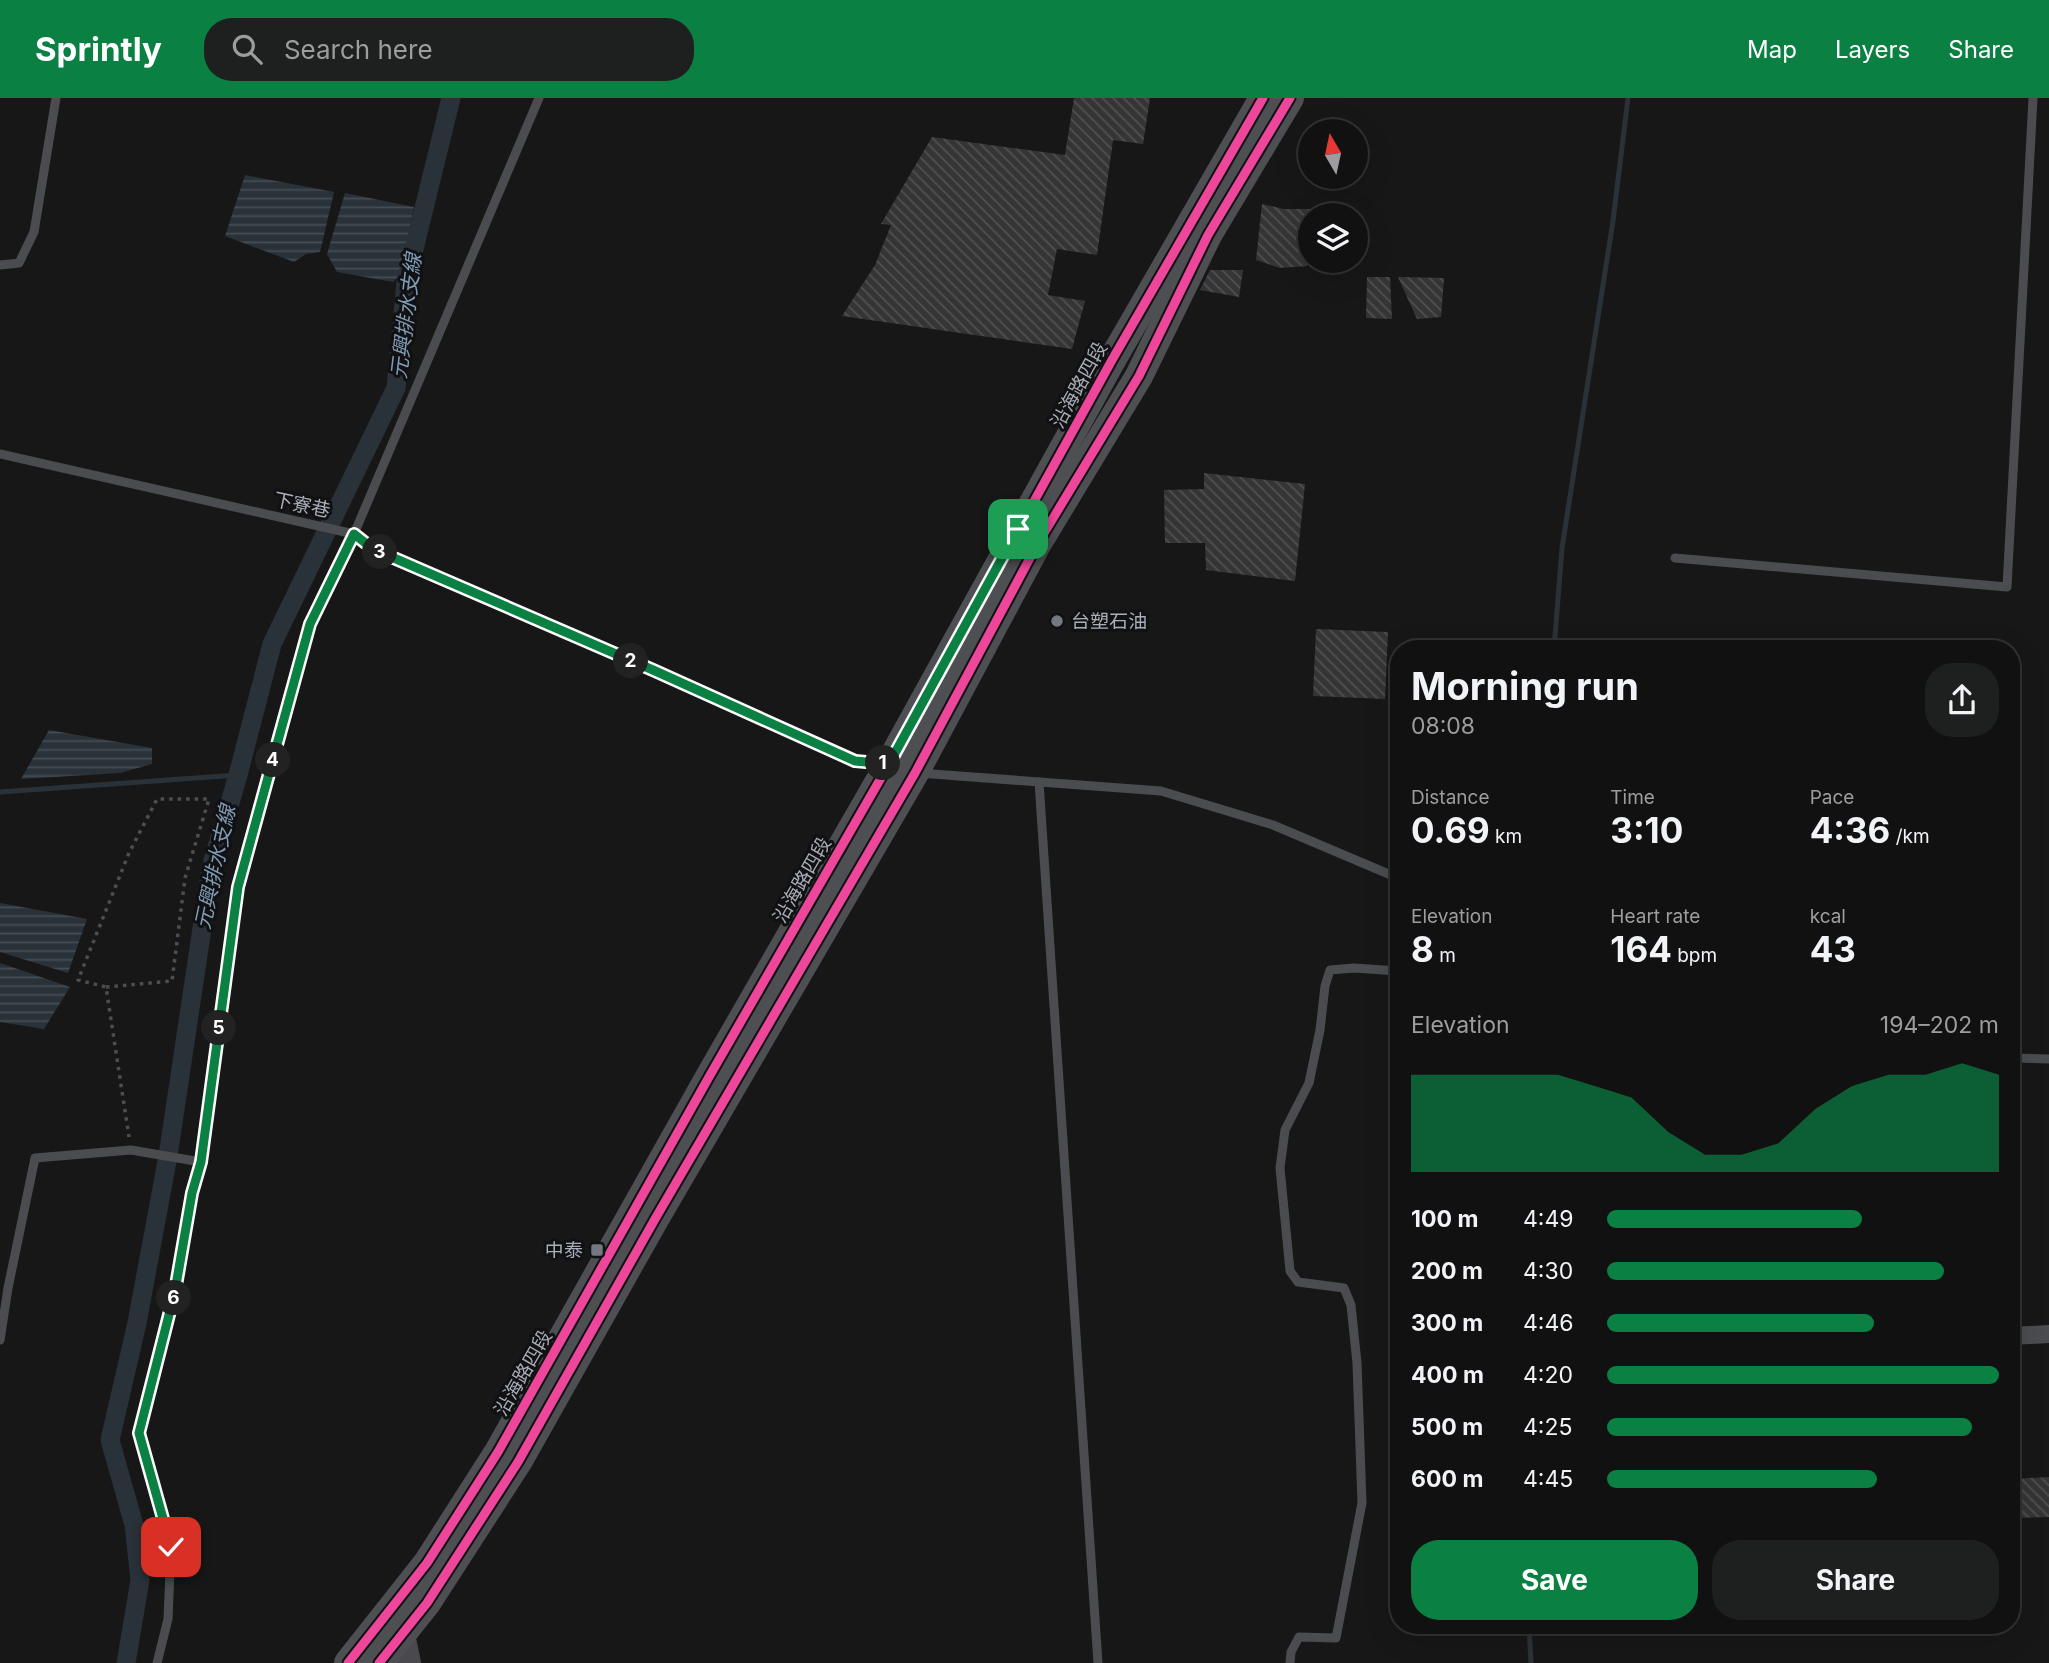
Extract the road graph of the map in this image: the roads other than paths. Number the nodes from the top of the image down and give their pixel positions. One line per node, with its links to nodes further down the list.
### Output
1 (56, 98): 6 (lane)
2 (539, 98): 8 (lane)
3 (1263, 98): 10 (main road, 沿海路四段)
4 (1290, 98): 10 (main road, 沿海路四段)
5 (2033, 98): 9 (lane)
6 (0, 265)
7 (0, 454): 8 (lane, 下寮巷)
8 (354, 534): 10 (lane, 下寮巷); 16 (lane)
9 (1675, 558)
10 (902, 768): 11 (lane, 下寮巷); 20 (main road, 沿海路四段)
11 (1039, 782): 12 (lane, 下寮巷); 25 (lane)
12 (1390, 875)
13 (1390, 970): 26 (lane)
14 (2020, 1058): 15 (lane)
15 (2049, 1059)
16 (201, 1162): 19 (lane); 21 (lane)
17 (2049, 1335): 18 (street)
18 (2020, 1336)
19 (0, 1340)
20 (395, 1625): 22 (main road, 沿海路四段); 23 (main road, 沿海路四段); 24 (street)
21 (158, 1663)
22 (348, 1663)
23 (379, 1663)
24 (409, 1663)
25 (1098, 1663)
26 (1290, 1663)

